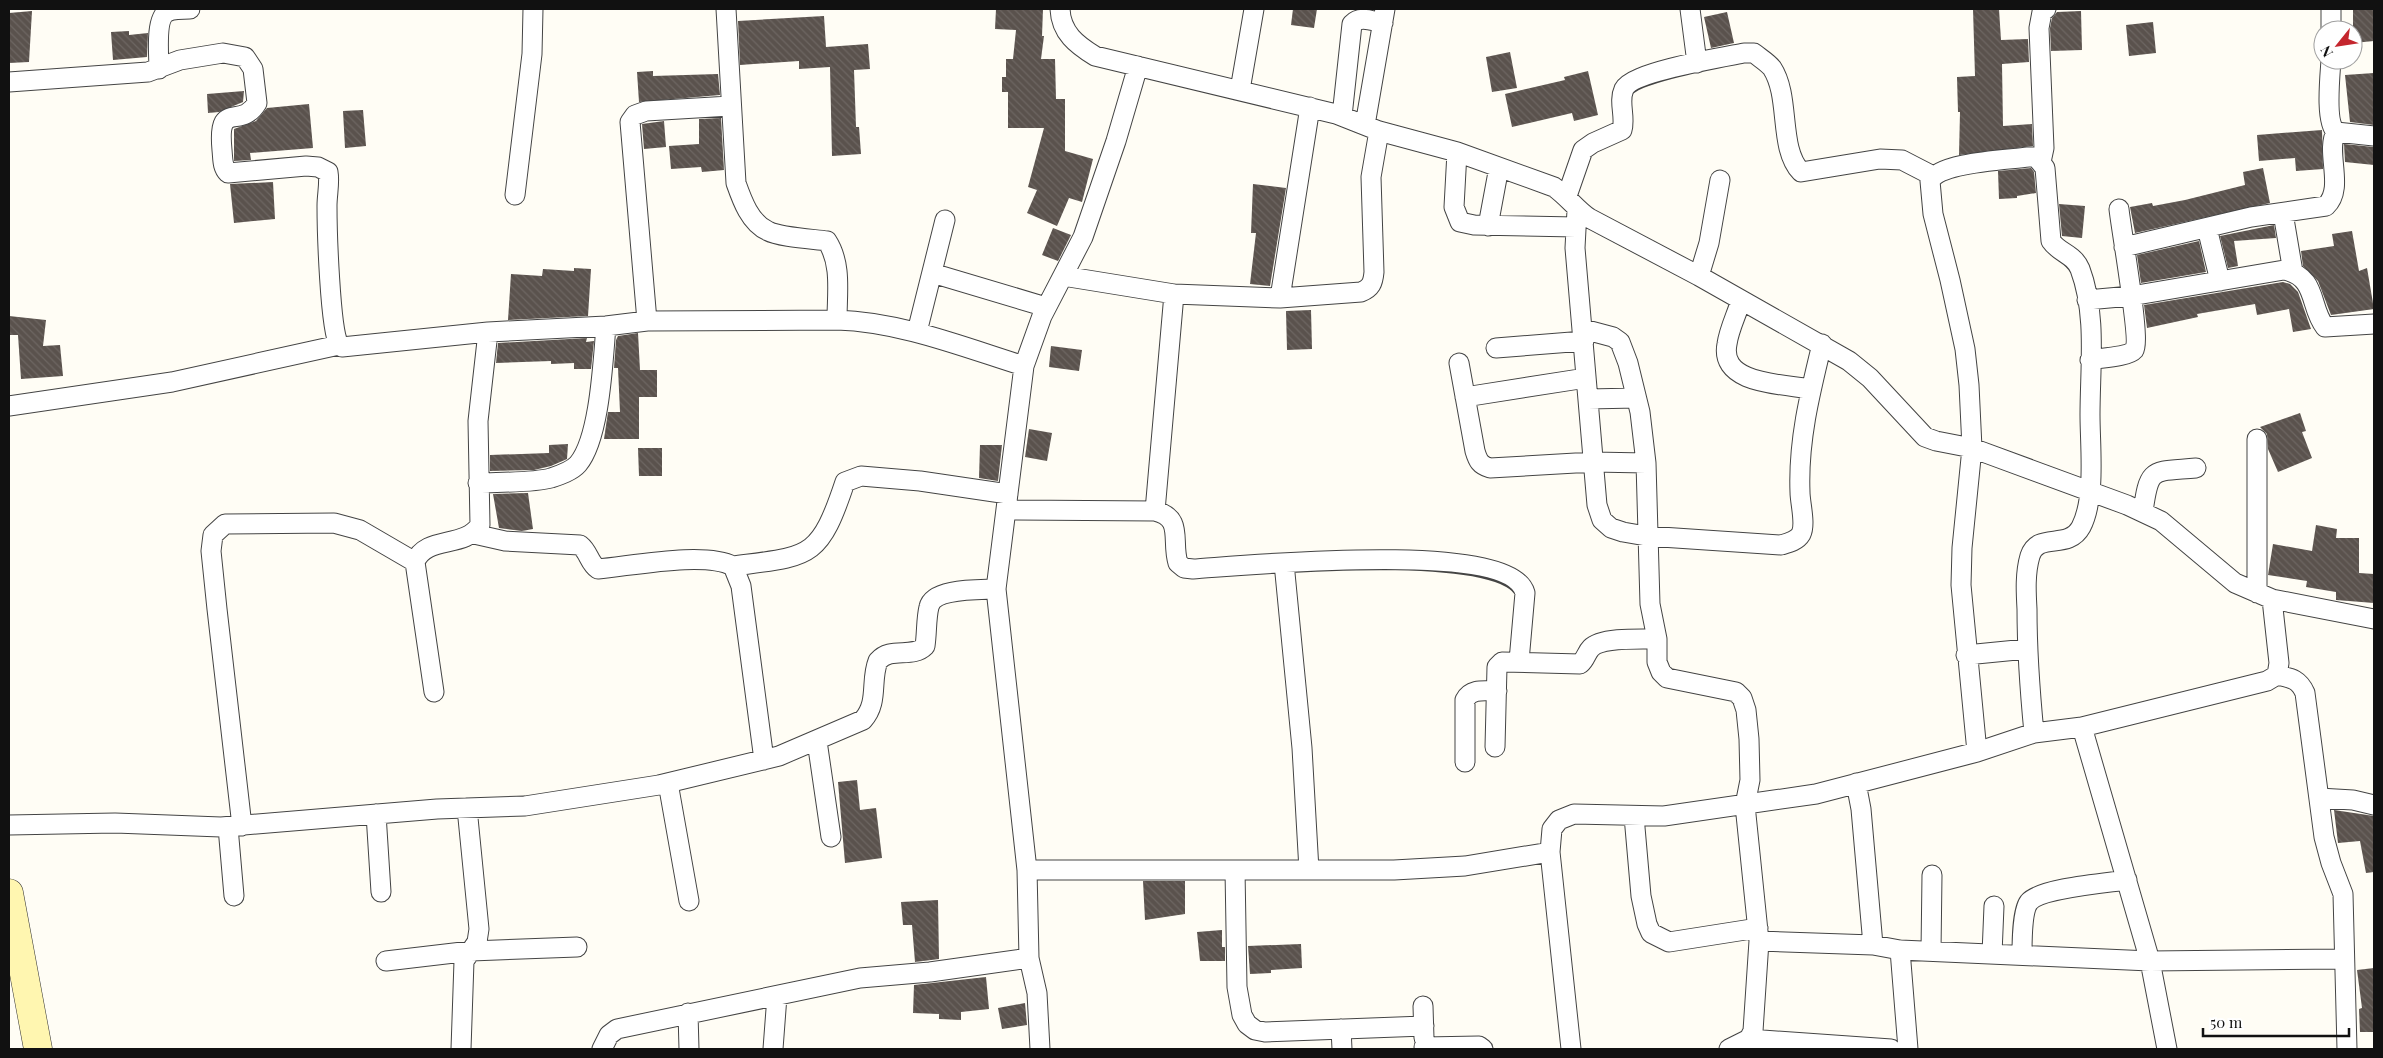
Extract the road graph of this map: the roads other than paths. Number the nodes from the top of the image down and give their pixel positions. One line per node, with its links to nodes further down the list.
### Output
1 (190, 9): 11 (street)
2 (533, 9): 26 (street)
3 (726, 9): 15 (street)
4 (1060, 9): 10 (street)
5 (1254, 9): 14 (street)
6 (1690, 9): 9 (street)
7 (2046, 9): 22 (street)
8 (1384, 16): 17 (street); 18 (street)
9 (1697, 63): 24 (street); 28 (street)
10 (1138, 66): 14 (street); 36 (street)
11 (159, 70): 13 (street); 53 (street)
12 (2331, 70): 19 (street)
13 (9, 82)
14 (1240, 90): 16 (street)
15 (730, 106): 45 (street); 46 (street)
16 (1310, 108): 17 (street); 41 (street)
17 (1342, 116): 18 (street)
18 (1372, 128): 21 (street); 41 (street)
19 (2336, 132): 20 (street); 29 (street)
20 (2374, 136)
21 (1457, 152): 23 (street); 31 (street)
22 (2041, 162): 24 (street); 43 (street)
23 (1499, 168): 28 (street); 31 (street)
24 (1933, 176): 65 (street)
25 (1720, 180): 37 (street)
26 (515, 195)
27 (2119, 209): 33 (street)
28 (1573, 211): 31 (street); 37 (street); 51 (street)
29 (2283, 213): 32 (street); 34 (street)
30 (945, 220): 35 (street)
31 (1488, 226)
32 (2207, 228): 33 (street); 38 (street)
33 (2124, 247): 40 (street)
34 (2293, 272): 38 (street); 47 (street)
35 (932, 273): 44 (street); 50 (street)
36 (1063, 276): 39 (street); 44 (street)
37 (1699, 276): 42 (street)
38 (2220, 281): 40 (street)
39 (1174, 294): 41 (street); 72 (street)
40 (2131, 296): 43 (street); 55 (street)
41 (1280, 298)
42 (1741, 300): 52 (street); 59 (street)
43 (2088, 300): 55 (street)
44 (1046, 307): 57 (street)
45 (837, 320): 46 (street); 50 (street)
46 (647, 321): 48 (street)
47 (2374, 324)
48 (606, 326): 49 (street); 69 (street)
49 (488, 332): 53 (street); 69 (street)
50 (917, 332): 57 (street)
51 (1583, 335): 54 (street); 58 (street); 62 (street)
52 (1822, 344): 59 (street); 65 (street)
53 (338, 345): 63 (street)
54 (1496, 348)
55 (2090, 360): 70 (street)
56 (1458, 363): 60 (street)
57 (1024, 366): 71 (street)
58 (1586, 378): 60 (street); 61 (street)
59 (1811, 389): 75 (street)
60 (1465, 397): 66 (street)
61 (1588, 398): 62 (street); 66 (street)
62 (1636, 398): 67 (street)
63 (9, 406)
64 (2257, 440): 80 (street)
65 (1972, 448): 70 (street); 84 (street)
66 (1593, 462): 67 (street); 75 (street)
67 (1646, 463): 75 (street)
68 (2196, 468): 73 (street)
69 (478, 483): 74 (street)
70 (2090, 491): 73 (street); 83 (street)
71 (1007, 502): 72 (street); 78 (street); 79 (street)
72 (1155, 511): 77 (street)
73 (2143, 512): 80 (street)
74 (474, 534): 76 (street); 78 (street)
75 (1646, 536): 82 (street)
76 (415, 562): 88 (street); 105 (street)
77 (1284, 563): 85 (street); 110 (street)
78 (733, 566): 94 (street)
79 (996, 589): 91 (street); 108 (street)
80 (2264, 596): 81 (street); 86 (street)
81 (2374, 619)
82 (1657, 639): 85 (street); 99 (street)
83 (2027, 649): 84 (street); 90 (street)
84 (1966, 655): 93 (street)
85 (1519, 661): 87 (street)
86 (2277, 675): 89 (street); 98 (street)
87 (1497, 691): 92 (street); 95 (street)
88 (434, 692)
89 (2082, 728): 90 (street); 112 (street)
90 (2034, 733): 93 (street)
91 (817, 742): 94 (street); 106 (street)
92 (1495, 747)
93 (1977, 752): 97 (street)
94 (764, 760): 96 (street)
95 (1465, 762)
96 (668, 782): 101 (street); 116 (street)
97 (1856, 783): 99 (street); 119 (street)
98 (2319, 798): 100 (street); 127 (street)
99 (1745, 805): 103 (street); 118 (street)
100 (2374, 805)
101 (468, 808): 102 (street); 122 (street)
102 (376, 814): 105 (street); 113 (street)
103 (1634, 816): 107 (street); 118 (street)
104 (9, 825): 105 (street)
105 (235, 826): 115 (street)
106 (831, 837)
107 (1550, 852): 110 (street); 146 (street)
108 (1027, 870): 109 (street); 126 (street)
109 (1235, 870): 110 (street); 135 (street)
110 (1309, 870)
111 (1932, 874): 123 (street)
112 (2127, 880): 125 (street); 129 (street)
113 (381, 892)
114 (9, 893): 130 (street)
115 (234, 896)
116 (689, 901)
117 (1994, 906): 124 (street)
118 (1758, 934): 119 (street); 136 (street)
119 (1873, 945): 121 (street)
120 (577, 947): 122 (street)
121 (1900, 950): 123 (street); 149 (street)
122 (471, 951): 128 (street); 139 (street)
123 (1931, 951): 124 (street)
124 (1992, 954): 125 (street)
125 (2022, 955): 129 (street)
126 (1029, 958): 131 (street); 143 (street)
127 (2344, 959): 129 (street); 151 (street)
128 (386, 961)
129 (2150, 961): 150 (street)
130 (16, 978): 138 (street)
131 (777, 996): 133 (street); 142 (street)
132 (1423, 1006): 134 (street)
133 (688, 1013): 140 (street); 141 (street)
134 (1424, 1026): 135 (street); 137 (street)
135 (1341, 1029): 144 (street)
136 (1749, 1040): 147 (street); 148 (street)
137 (1424, 1048): 145 (street)
138 (38, 1049)
139 (461, 1049)
140 (602, 1049)
141 (689, 1049)
142 (772, 1049)
143 (1040, 1049)
144 (1342, 1049)
145 (1483, 1049)
146 (1571, 1049)
147 (1728, 1049)
148 (1891, 1049)
149 (1908, 1049)
150 (2167, 1049)
151 (2347, 1049)

